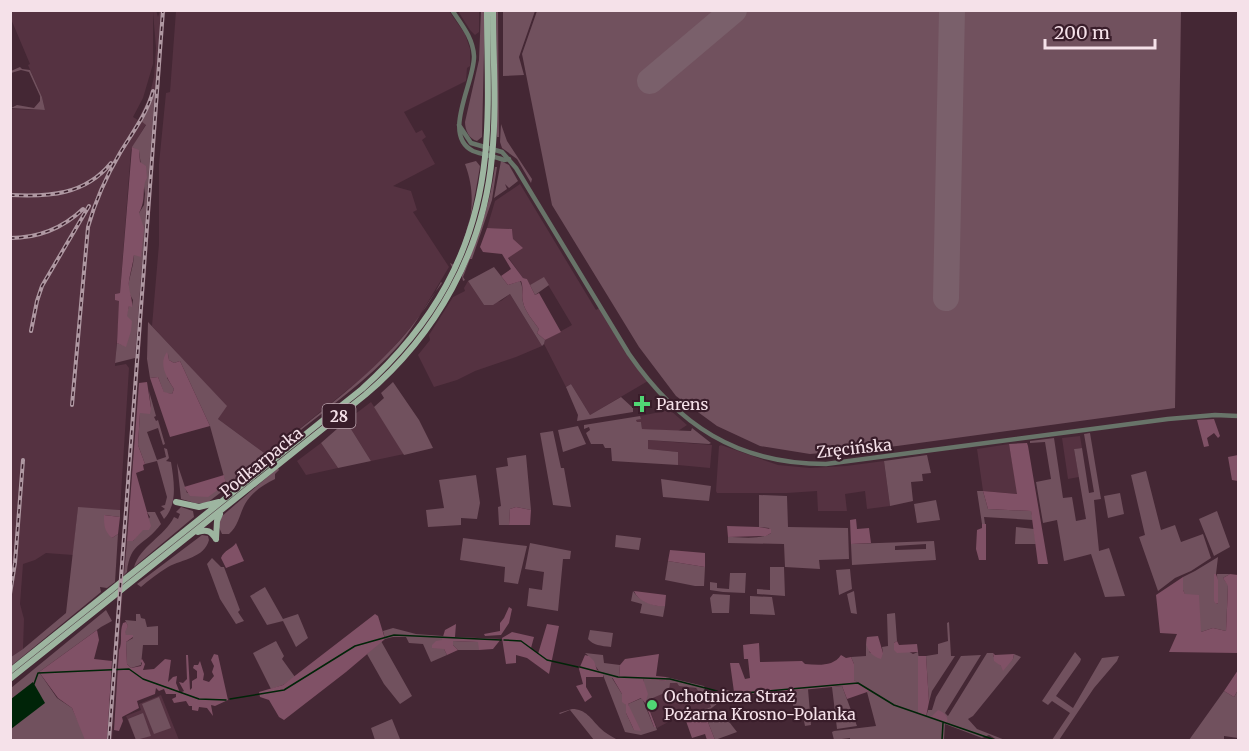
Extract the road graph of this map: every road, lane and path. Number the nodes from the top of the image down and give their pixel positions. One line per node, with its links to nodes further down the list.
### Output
1 (452, 10): 4 (street)
2 (487, 10): 5 (main road, Podkarpacka / 28)
3 (494, 10): 5 (main road, Podkarpacka / 28)
4 (459, 125): 5 (street, Zręcińska); 6 (street)
5 (489, 148): 6 (main road, Podkarpacka / 28); 7 (street, Zręcińska)
6 (489, 155): 7 (street); 9 (main road, Podkarpacka / 28); 12 (main road, Podkarpacka / 28)
7 (509, 159): 8 (street, Zręcińska)
8 (1239, 416)
9 (222, 501): 11 (main road); 13 (main road, Podkarpacka / 28)
10 (176, 502): 11 (main road)
11 (193, 507): 13 (main road)
12 (221, 512): 14 (main road, Podkarpacka / 28); 14 (main road)
13 (197, 522): 15 (main road, Podkarpacka / 28)
14 (192, 535): 15 (main road, Podkarpacka / 28)
15 (139, 572): 16 (main road, Podkarpacka / 28)
16 (98, 604): 17 (main road, Podkarpacka / 28); 18 (main road, Podkarpacka / 28)
17 (10, 671)
18 (10, 680)

